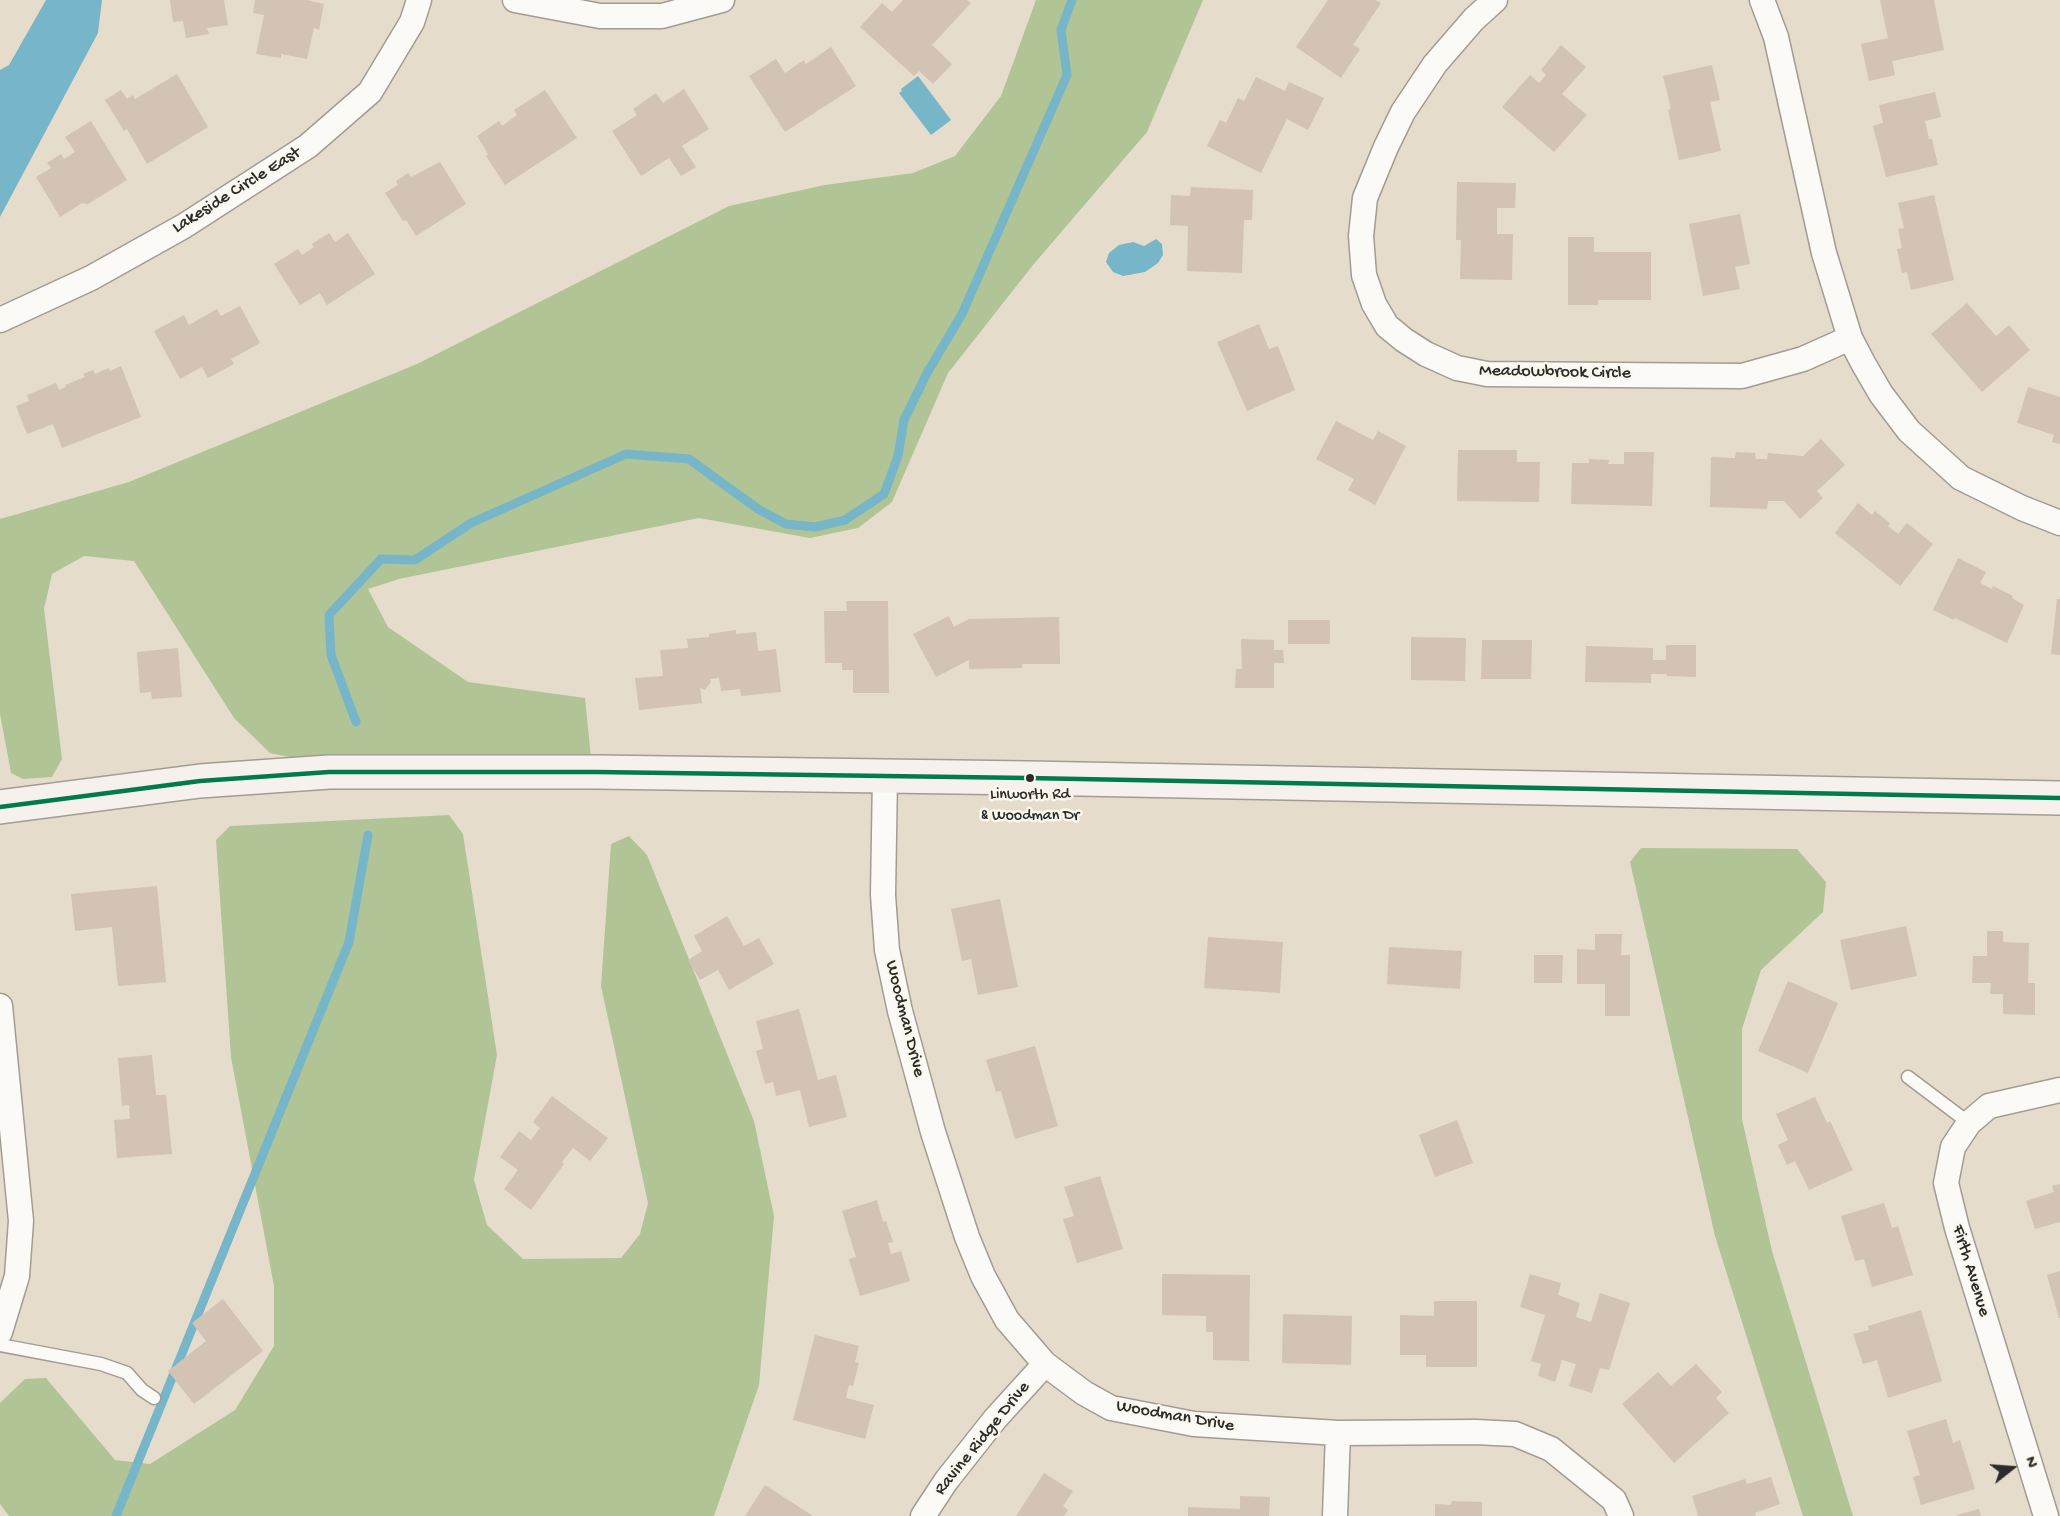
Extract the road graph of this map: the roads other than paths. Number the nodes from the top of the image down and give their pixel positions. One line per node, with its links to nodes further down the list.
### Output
1 (419, 0): 6 (street, Lakeside Circle East)
2 (515, 0): 3 (street)
3 (722, 0)
4 (1495, 0): 7 (street, Meadowbrook Circle)
5 (1762, 0): 7 (street)
6 (0, 320)
7 (1850, 338): 8 (street)
8 (2060, 523)
9 (885, 776): 10 (main road); 11 (main road); 18 (street, Woodman Drive)
10 (2060, 798)
11 (0, 807)
12 (0, 1006): 16 (street)
13 (1908, 1077): 15 (lane)
14 (2060, 1090): 15 (street, Firth Avenue)
15 (1969, 1123): 24 (street, Firth Avenue)
16 (0, 1332)
17 (0, 1345): 19 (lane)
18 (1045, 1364): 20 (street, Woodman Drive); 21 (street, Ravine Ridge Drive)
19 (154, 1398)
20 (1338, 1433): 22 (street); 23 (street, Woodman Drive)
21 (923, 1516)
22 (1335, 1516)
23 (1621, 1516)
24 (2046, 1516)

